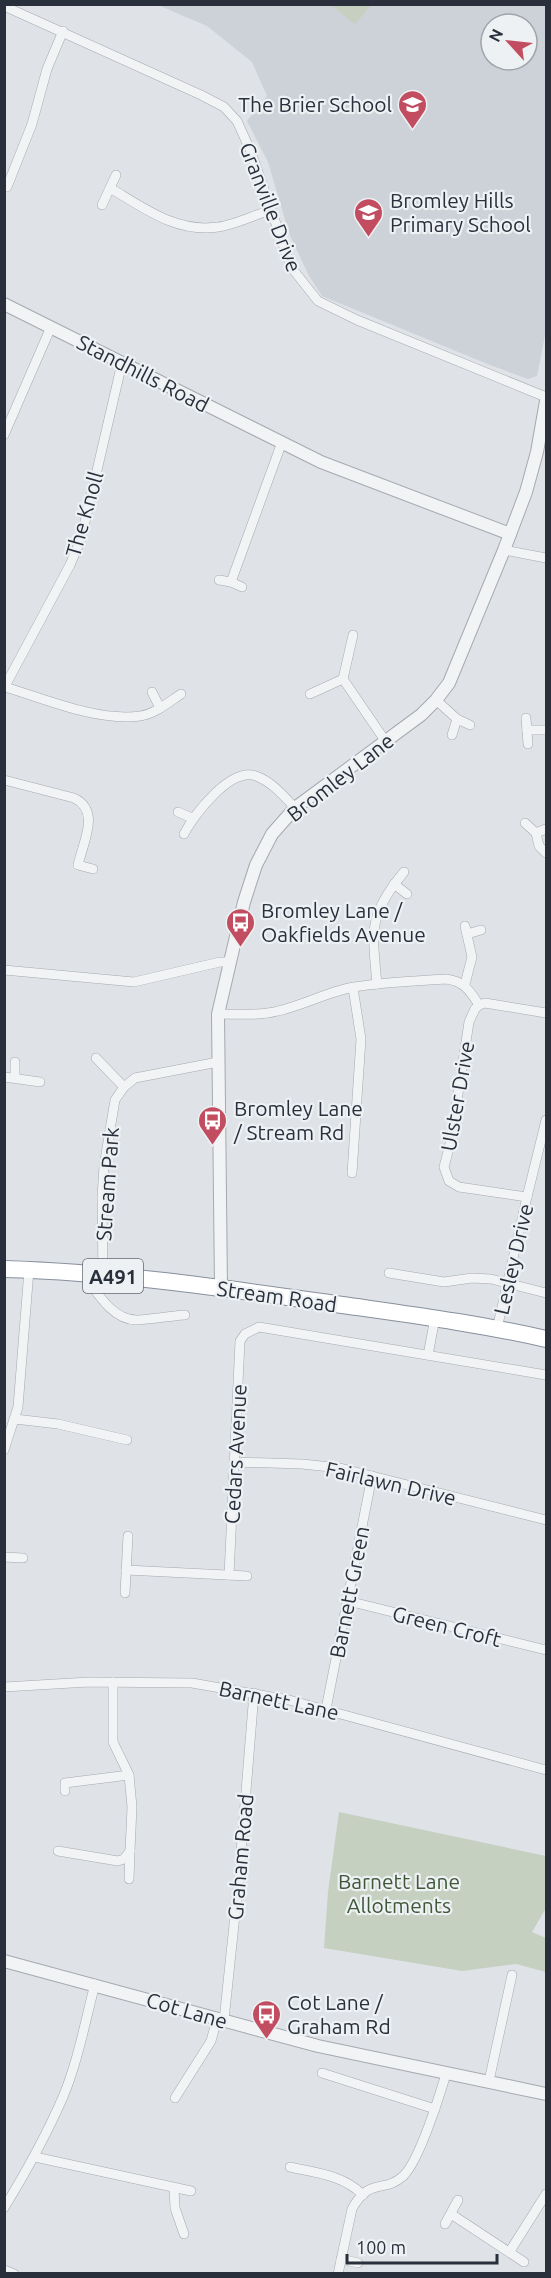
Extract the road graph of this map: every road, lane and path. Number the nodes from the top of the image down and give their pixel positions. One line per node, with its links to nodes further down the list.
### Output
1 (4, 6): 2 (street, Granville Drive)
2 (63, 32): 4 (street); 9 (street, Granville Drive)
3 (116, 175): 7 (street)
4 (11, 177): 5 (street); 6 (street)
5 (21, 181)
6 (7, 187)
7 (110, 188): 8 (street); 9 (street)
8 (102, 205)
9 (271, 210): 13 (street, Granville Drive)
10 (4, 304): 11 (street, Standhills Road)
11 (51, 327): 12 (street, Standhills Road); 14 (street)
12 (122, 363): 15 (street, Standhills Road); 24 (street, The Knoll)
13 (546, 399): 16 (street, Bromley Lane)
14 (4, 435)
15 (282, 442): 16 (street, Standhills Road); 20 (street)
16 (510, 534): 17 (street, Bromley Lane)
17 (504, 550): 18 (street); 28 (street, Bromley Lane)
18 (546, 558)
19 (219, 580): 20 (street)
20 (231, 582): 21 (street)
21 (242, 587)
22 (353, 635): 23 (street)
23 (343, 679): 27 (street); 36 (street)
24 (5, 687): 29 (street)
25 (152, 692): 29 (street)
26 (181, 694): 29 (street)
27 (310, 694)
28 (436, 700): 31 (street); 36 (street, Bromley Lane)
29 (160, 708)
30 (526, 718): 33 (street)
31 (457, 719): 32 (street); 35 (street)
32 (470, 725)
33 (527, 730): 34 (street); 37 (street)
34 (546, 730)
35 (452, 735)
36 (386, 742): 39 (street, Bromley Lane)
37 (528, 744)
38 (4, 780): 47 (street)
39 (295, 808): 41 (street); 52 (street, Bromley Lane)
40 (178, 812): 41 (street)
41 (192, 818): 45 (street)
42 (525, 823): 44 (street)
43 (546, 829): 44 (street)
44 (536, 833): 46 (street)
45 (184, 834)
46 (546, 853)
47 (93, 869)
48 (404, 872): 49 (street)
49 (394, 884): 50 (street); 54 (street)
50 (407, 894)
51 (481, 930): 55 (street)
52 (230, 962): 53 (street); 59 (street, Bromley Lane)
53 (4, 970)
54 (377, 984): 55 (street); 56 (street)
55 (465, 984): 57 (street)
56 (353, 987): 59 (street); 68 (street)
57 (479, 1005): 58 (street); 69 (street, Ulster Drive)
58 (546, 1013)
59 (218, 1014): 62 (street, Bromley Lane)
60 (96, 1058): 66 (street)
61 (15, 1062): 64 (street)
62 (218, 1062): 66 (street); 76 (street, Bromley Lane)
63 (4, 1077): 64 (street)
64 (15, 1078): 65 (street)
65 (40, 1082)
66 (124, 1087): 74 (street, Stream Park)
67 (546, 1120): 69 (street, Lesley Drive)
68 (352, 1173)
69 (526, 1197): 75 (street, Lesley Drive)
70 (4, 1269): 71 (highway, Stream Road / A491)
71 (29, 1270): 72 (highway, Stream Road / A491); 85 (street)
72 (83, 1273): 74 (highway, Stream Road / A491); 78 (street)
73 (389, 1273): 75 (street)
74 (103, 1275): 76 (highway, Stream Road / A491)
75 (508, 1282): 77 (street); 80 (street, Lesley Drive)
76 (221, 1288): 79 (highway, Stream Road / A491)
77 (546, 1293)
78 (185, 1315)
79 (435, 1318): 80 (highway, Stream Road / A491); 83 (street)
80 (497, 1329): 82 (highway, Stream Road / A491)
81 (245, 1334): 83 (street, Stream Road); 88 (street, Cedars Avenue)
82 (546, 1339)
83 (428, 1354): 84 (street, Stream Road)
84 (546, 1375)
85 (15, 1419): 86 (street); 87 (street)
86 (126, 1440)
87 (4, 1450)
88 (234, 1462): 89 (street, Fairlawn Drive); 95 (street, Cedars Avenue)
89 (372, 1476): 90 (street, Fairlawn Drive); 98 (street, Barnett Green)
90 (546, 1520)
91 (128, 1536): 94 (street)
92 (4, 1557): 93 (street)
93 (23, 1558)
94 (126, 1570): 95 (street); 97 (street)
95 (229, 1575): 96 (street)
96 (247, 1576)
97 (125, 1593)
98 (348, 1601): 99 (street, Green Croft); 103 (street, Barnett Green)
99 (546, 1650)
100 (113, 1682): 101 (street, Barnett Lane); 102 (street, Barnett Lane); 105 (street)
101 (4, 1687)
102 (254, 1693): 103 (street, Barnett Lane); 113 (street, Graham Road)
103 (326, 1709): 104 (street, Barnett Lane)
104 (546, 1770)
105 (129, 1775): 106 (street); 108 (street)
106 (65, 1791)
107 (58, 1851): 108 (street)
108 (130, 1851): 109 (street)
109 (129, 1879)
110 (4, 1961): 112 (street, Cot Lane)
111 (512, 1975): 117 (street)
112 (95, 1984): 113 (street, Cot Lane); 122 (street)
113 (221, 2019): 115 (street, Cot Lane); 118 (street, Graham Road)
114 (322, 2073): 121 (street)
115 (446, 2074): 117 (street, Cot Lane); 121 (street)
116 (174, 2078): 118 (street)
117 (489, 2081): 119 (street, Cot Lane)
118 (185, 2084): 120 (street, Graham Road)
119 (546, 2094)
120 (175, 2098)
121 (435, 2109): 126 (street)
122 (35, 2157): 124 (street); 129 (street)
123 (290, 2167): 126 (street)
124 (174, 2188): 125 (street); 132 (street)
125 (191, 2192)
126 (363, 2194): 134 (street)
127 (546, 2194): 133 (street)
128 (458, 2200): 130 (street)
129 (4, 2208)
130 (451, 2214): 131 (street); 133 (street)
131 (445, 2224)
132 (184, 2234)
133 (510, 2251): 135 (street)
134 (341, 2259): 136 (street); 139 (street)
135 (524, 2262)
136 (358, 2263)
137 (4, 2270): 138 (street)
138 (14, 2274)
139 (338, 2274)

